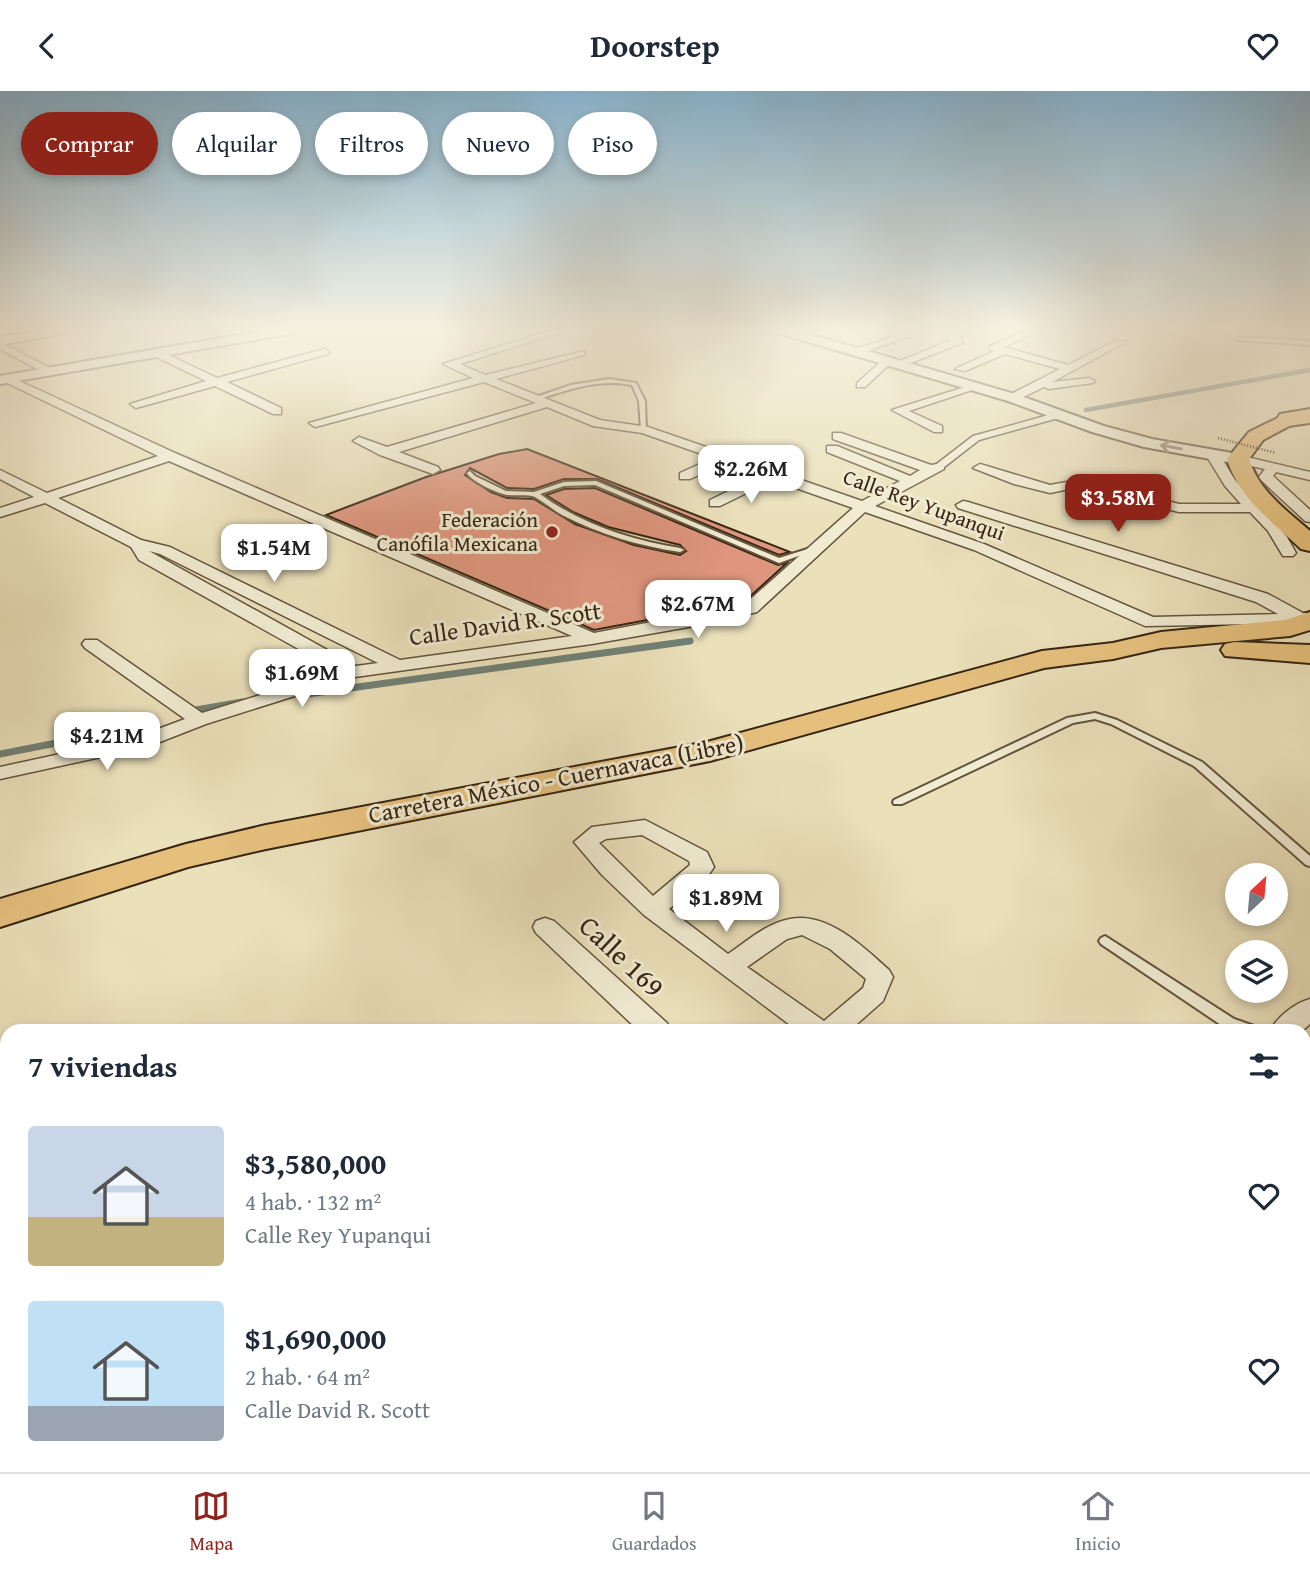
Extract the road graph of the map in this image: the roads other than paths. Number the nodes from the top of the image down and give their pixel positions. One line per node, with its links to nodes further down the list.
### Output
1 (36, 394): 23 (street)
2 (170, 394): 13 (street)
3 (242, 394): 14 (street)
4 (424, 394): 17 (street)
5 (528, 394): 12 (street, Calle Rey Yupanqui)
6 (557, 394): 12 (lane)
7 (639, 394): 19 (lane)
8 (950, 394): 18 (street)
9 (1001, 394): 11 (street)
10 (1020, 394): 11 (street)
11 (1013, 398): 15 (street)
12 (542, 400): 19 (street, Calle Rey Yupanqui); 21 (street)
13 (136, 404)
14 (277, 411)
15 (1059, 415): 22 (street, one-way to 15); 27 (street)
16 (1299, 418): 25 (main road)
17 (315, 423)
18 (938, 429)
19 (644, 430): 24 (street, Calle Rey Yupanqui)
20 (359, 441): 21 (street)
21 (385, 452): 29 (street)
22 (1213, 455): 25 (street); 41 (street)
23 (170, 456): 37 (street); 56 (street)
24 (725, 458): 32 (street, Calle Rey Yupanqui); 33 (street)
25 (1238, 459): 26 (street); 41 (main road)
26 (1274, 460): 34 (street); 43 (street)
27 (936, 468): 35 (street, Calle David R. Scott); 35 (street)
28 (980, 468): 41 (street)
29 (433, 470)
30 (470, 473): 36 (lane)
31 (0, 474): 37 (street)
32 (772, 475): 38 (street); 40 (street, Calle Rey Yupanqui)
33 (685, 476)
34 (1310, 476)
35 (911, 481): 40 (street, Calle David R. Scott)
36 (535, 494): 46 (lane); 47 (lane)
37 (50, 498): 42 (street); 44 (street)
38 (715, 503)
39 (963, 505): 53 (street)
40 (862, 507): 46 (street, Calle David R. Scott); 53 (street, Calle Rey Yupanqui)
41 (1261, 508): 45 (main road); 48 (street)
42 (0, 513)
43 (1310, 518)
44 (136, 544): 49 (street); 50 (street)
45 (1310, 544)
46 (820, 547): 56 (street, Calle David R. Scott)
47 (680, 550)
48 (1289, 553)
49 (202, 568): 50 (street); 51 (street)
50 (180, 577): 52 (street)
51 (261, 598): 52 (street); 54 (street)
52 (237, 608): 55 (street)
53 (1306, 620): 58 (main road, Carretera México - Cuernavaca (Libre)); 59 (main road)
54 (314, 625): 55 (street); 60 (street)
55 (287, 636): 61 (street)
56 (592, 639): 60 (street, Calle David R. Scott)
57 (91, 645): 62 (street)
58 (1113, 651): 59 (main road, Carretera México - Cuernavaca (Libre)); 67 (main road, Carretera México - Cuernavaca (Libre))
59 (1310, 653)
60 (398, 666): 61 (street, Calle David R. Scott)
61 (353, 672): 62 (street, Calle David R. Scott)
62 (199, 720): 63 (street, Calle David R. Scott)
63 (0, 773)
64 (898, 802): 65 (lane)
65 (1310, 862)
66 (653, 909): 66 (street); 70 (street)
67 (0, 913)
68 (545, 927): 72 (street, Calle 169)
69 (1105, 941): 75 (lane)
70 (730, 965): 73 (street); 74 (street)
71 (1310, 1009): 76 (street)
72 (649, 1024)
73 (809, 1024)
74 (838, 1024)
75 (1232, 1024)
76 (1292, 1024)

